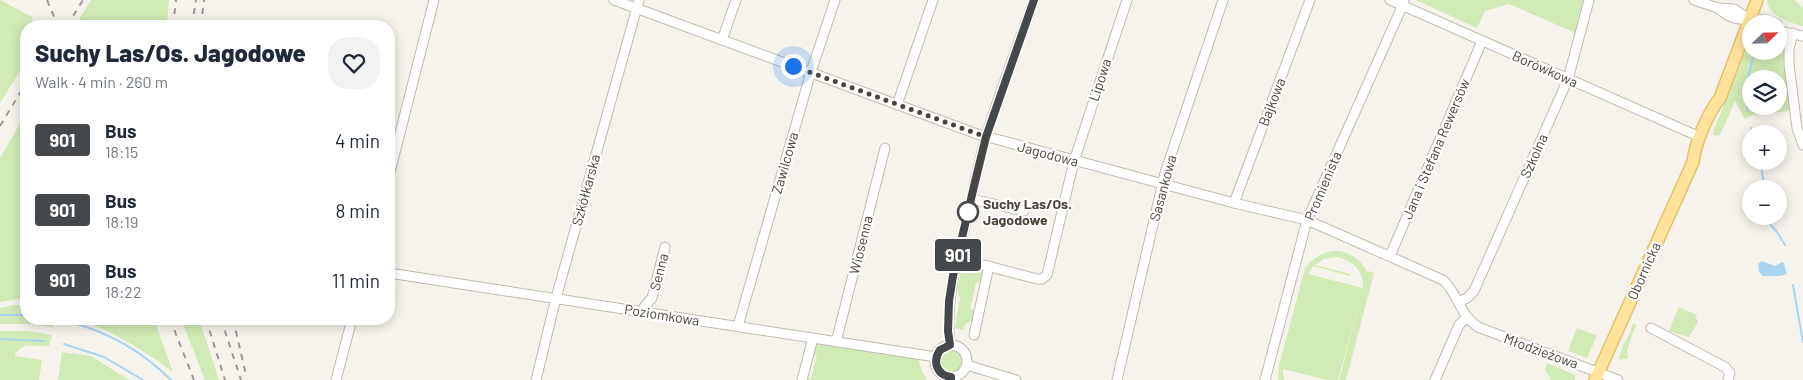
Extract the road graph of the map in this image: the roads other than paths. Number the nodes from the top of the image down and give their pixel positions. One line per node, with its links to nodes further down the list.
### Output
1 (434, 0): 33 (street)
2 (614, 0): 15 (street, Jagodowa)
3 (736, 0): 22 (street)
4 (835, 0): 25 (street, Zawilcowa)
5 (933, 0): 28 (street)
6 (1034, 0): 29 (street)
7 (1127, 0): 34 (street, Lipowa)
8 (1223, 0): 36 (street, Sasankowa)
9 (1310, 0): 38 (street, Bajkowa)
10 (1390, 0): 14 (street, Borówkowa)
11 (1588, 0): 26 (street, Szkolna)
12 (1694, 0): 17 (street)
13 (1756, 0): 16 (main road, Obornicka)
14 (1403, 3): 23 (street, Borówkowa); 40 (street, Promienista)
15 (638, 4): 22 (street, Jagodowa); 46 (street, Szkółkarska)
16 (1753, 15)
17 (1742, 20)
18 (1788, 30): 20 (street)
19 (1788, 32): 20 (street)
20 (1793, 33): 21 (street); 31 (street)
21 (1803, 36)
22 (722, 40): 25 (street, Jagodowa)
23 (1482, 41): 26 (street, Borówkowa); 42 (street, Jana i Stefana Rewersów)
24 (1742, 46): 27 (main road, Obornicka)
25 (811, 72): 28 (street, Jagodowa); 53 (street, Zawilcowa)
26 (1568, 79): 30 (street, Borówkowa); 48 (street, Szkolna)
27 (1720, 98): 30 (main road, Obornicka); 35 (main road, Obornicka)
28 (897, 105): 29 (street, Jagodowa)
29 (986, 137): 34 (street, Jagodowa); 37 (street)
30 (1700, 137): 35 (main road, Obornicka)
31 (1803, 145)
32 (885, 148): 57 (street, Wiosenna)
33 (395, 153)
34 (1074, 161): 36 (street, Jagodowa); 44 (street, Lipowa)
35 (1693, 162): 61 (main road, Obornicka)
36 (1163, 184): 38 (street, Jagodowa); 67 (street, Sasankowa)
37 (971, 199): 39 (street); 43 (street)
38 (1234, 203): 40 (street, Jagodowa)
39 (1024, 211)
40 (1307, 220): 42 (street, Jagodowa); 68 (street, Promienista)
41 (665, 246): 47 (street, Senna)
42 (1390, 256): 48 (street, Jagodowa)
43 (957, 258): 44 (street); 58 (street)
44 (989, 266): 55 (street)
45 (395, 274): 46 (street, Poziomkowa)
46 (556, 298): 49 (street, Poziomkowa); 64 (street, Szkółkarska)
47 (652, 298): 49 (street, Senna); 50 (street, Senna)
48 (1459, 302): 51 (street, Jagodowa)
49 (643, 312): 50 (street, Poziomkowa)
50 (655, 314): 53 (street, Poziomkowa)
51 (1466, 318): 61 (street, Młodzieżowa); 69 (street)
52 (350, 325): 63 (street)
53 (738, 326): 56 (street, Poziomkowa)
54 (1651, 328): 71 (street)
55 (974, 336)
56 (812, 338): 57 (street, Poziomkowa); 65 (street)
57 (836, 342): 59 (street, Poziomkowa)
58 (950, 345): 59 (street); 60 (street)
59 (936, 357): 62 (street)
60 (967, 365): 62 (street); 66 (street)
61 (1597, 376): 70 (street, Młodzieżowa)
62 (951, 378)
63 (336, 380)
64 (536, 380)
65 (802, 380)
66 (1016, 380)
67 (1116, 380)
68 (1265, 380)
69 (1435, 380)
70 (1618, 380)
71 (1728, 380)

